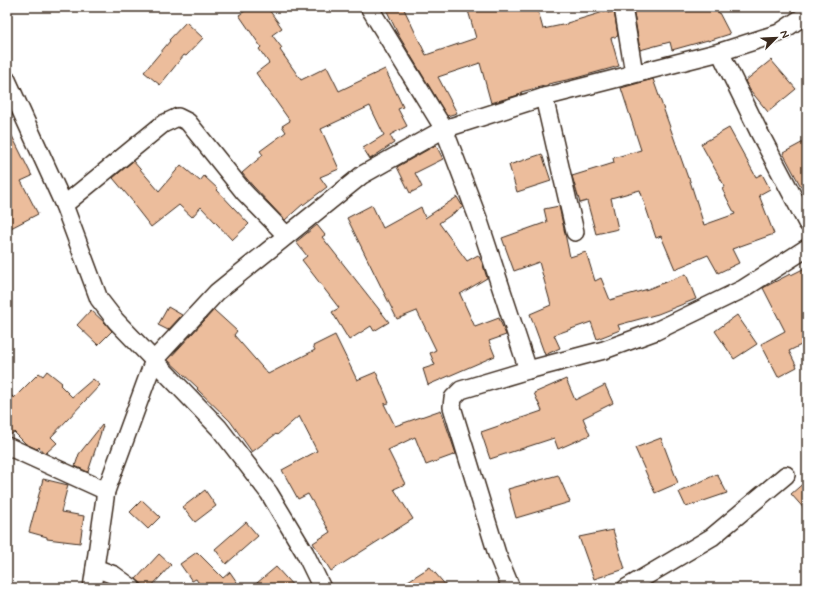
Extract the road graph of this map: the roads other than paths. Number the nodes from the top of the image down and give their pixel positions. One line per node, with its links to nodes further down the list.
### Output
1 (369, 7): 8 (street)
2 (623, 7): 5 (street)
3 (807, 14): 4 (street)
4 (720, 52): 5 (street); 10 (street)
5 (634, 73): 7 (street)
6 (7, 80): 9 (street)
7 (544, 97): 8 (street); 11 (street)
8 (444, 129): 12 (street); 15 (street)
9 (64, 205): 12 (street); 14 (street)
10 (807, 224)
11 (575, 232)
12 (286, 235): 14 (street)
13 (807, 248): 15 (street)
14 (154, 360): 18 (street); 22 (street)
15 (528, 370): 23 (street)
16 (7, 446): 18 (street)
17 (786, 475): 24 (street)
18 (106, 491): 19 (street)
19 (95, 568): 20 (street); 21 (street)
20 (92, 588)
21 (132, 588)
22 (322, 588)
23 (511, 588)
24 (626, 588)

